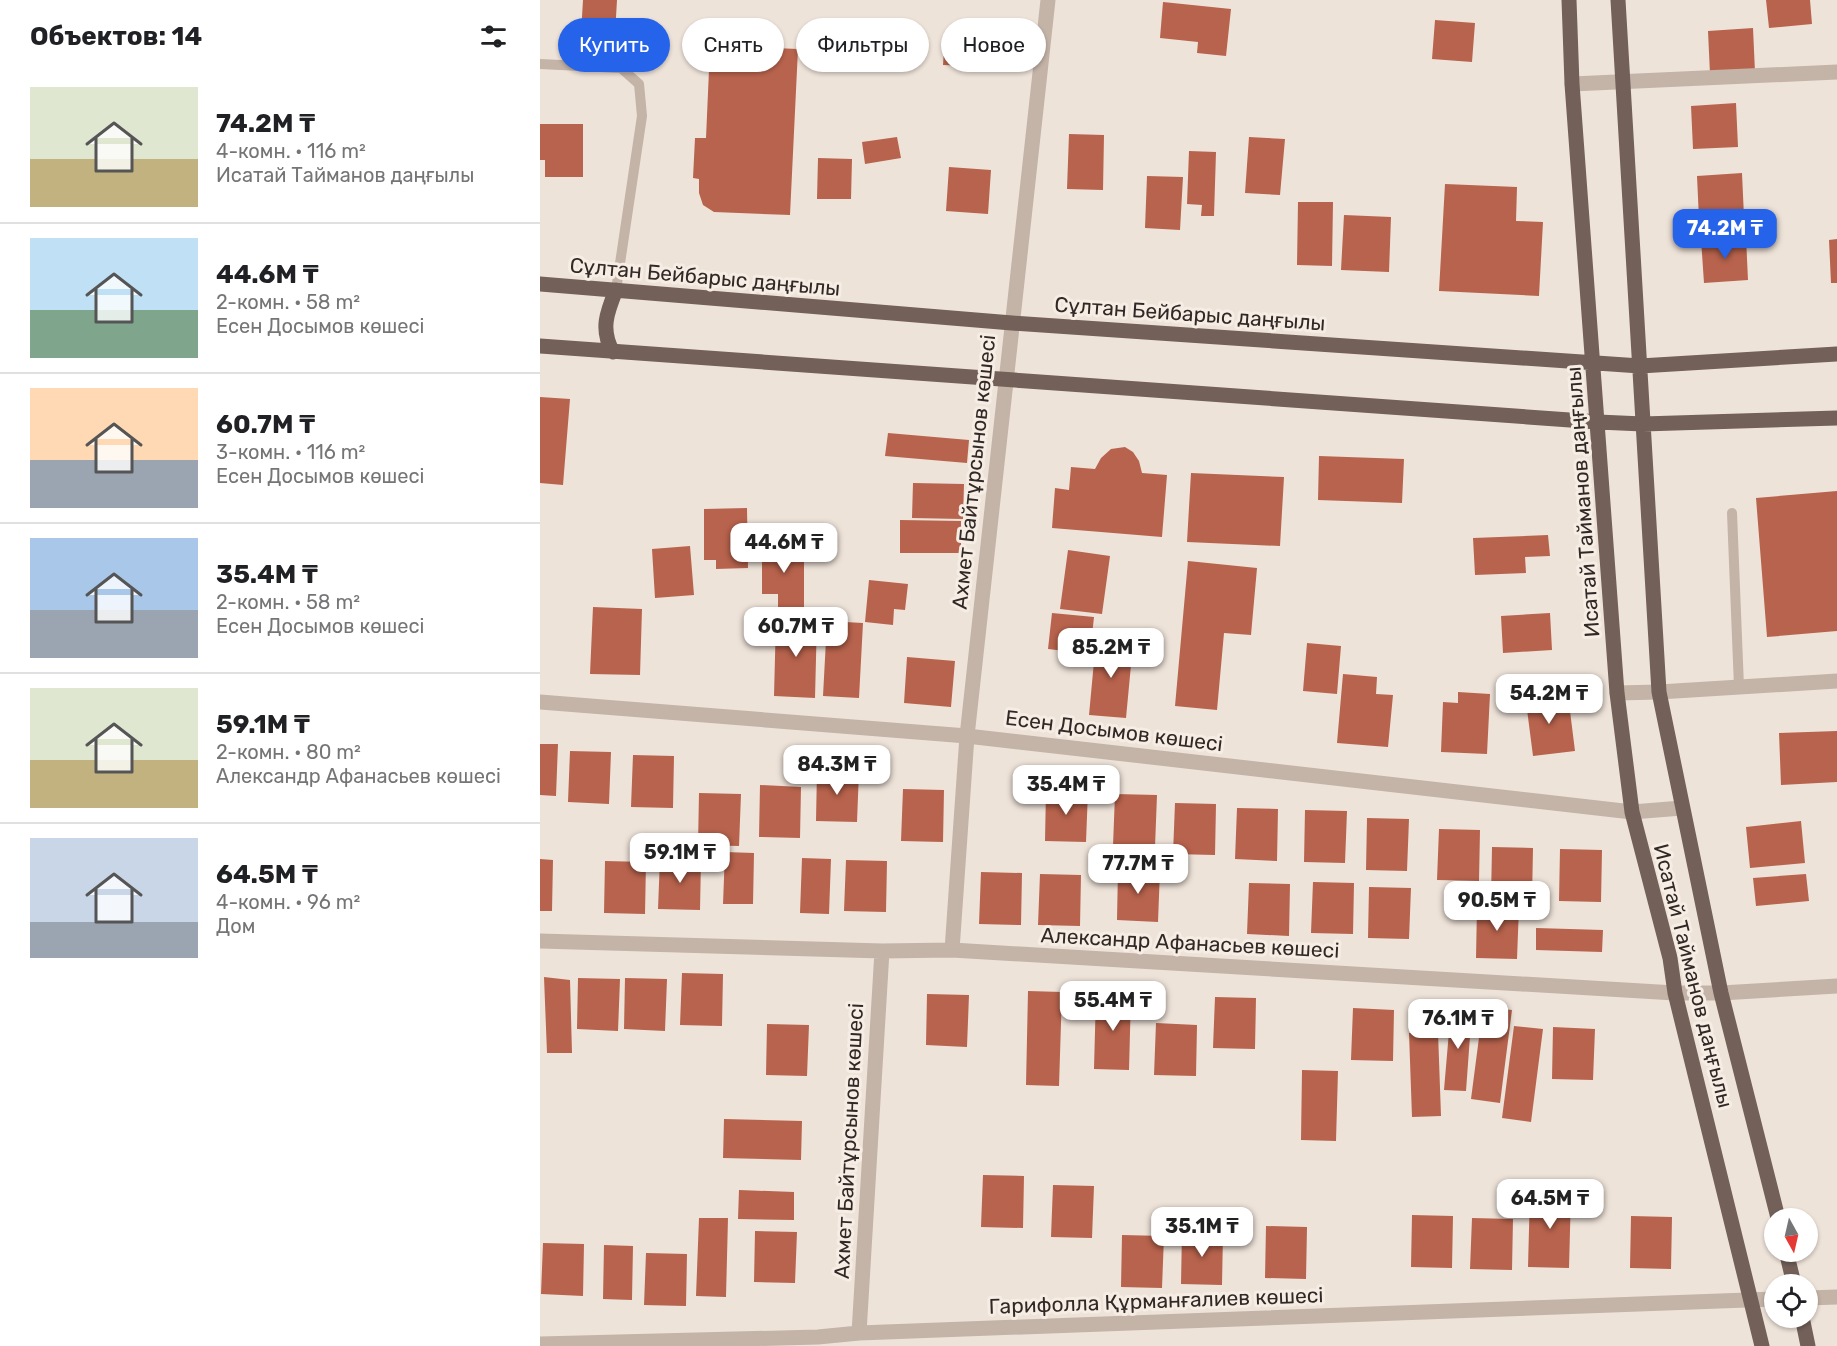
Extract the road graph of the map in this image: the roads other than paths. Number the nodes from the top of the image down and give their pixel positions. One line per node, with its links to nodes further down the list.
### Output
1 (1048, 0): 10 (street, Ахмет Байтұрсынов көшесі)
2 (1569, 0): 7 (main road, Исатай Тайманов даңғылы)
3 (1618, 0): 6 (main road, Исатай Тайманов даңғылы)
4 (540, 64): 9 (lane)
5 (1837, 72): 6 (street)
6 (1623, 81): 7 (street); 15 (main road, Исатай Тайманов даңғылы)
7 (1572, 84): 14 (main road, Исатай Тайманов даңғылы)
8 (540, 284): 9 (main road, Сұлтан Бейбарыс даңғылы)
9 (616, 290): 10 (main road, Сұлтан Бейбарыс даңғылы); 12 (main road)
10 (1012, 323): 14 (main road, Сұлтан Бейбарыс даңғылы); 16 (street, Ахмет Байтұрсынов көшесі)
11 (540, 346): 12 (main road)
12 (613, 352): 16 (main road)
13 (1837, 354): 15 (main road, Сұлтан Бейбарыс даңғылы)
14 (1594, 363): 15 (main road, Сұлтан Бейбарыс даңғылы); 18 (main road, Исатай Тайманов даңғылы)
15 (1640, 366): 19 (main road, Исатай Тайманов даңғылы)
16 (1005, 380): 18 (main road); 26 (street, Ахмет Байтұрсынов көшесі)
17 (1837, 417): 19 (main road)
18 (1598, 422): 19 (main road); 24 (main road, Исатай Тайманов даңғылы)
19 (1643, 424): 23 (main road, Исатай Тайманов даңғылы)
20 (1732, 513): 22 (lane)
21 (1837, 681): 22 (street)
22 (1739, 687): 23 (street)
23 (1659, 692): 24 (street); 27 (main road, Исатай Тайманов даңғылы)
24 (1617, 693): 28 (main road, Исатай Тайманов даңғылы)
25 (540, 702): 26 (street, Есен Досымов көшесі)
26 (967, 736): 28 (street, Есен Досымов көшесі); 30 (street, Ахмет Байтұрсынов көшесі)
27 (1682, 808): 28 (street, Есен Досымов көшесі); 34 (main road, Исатай Тайманов даңғылы)
28 (1632, 812): 33 (main road, Исатай Тайманов даңғылы)
29 (540, 941): 31 (street, Александр Афанасьев көшесі)
30 (952, 950): 31 (street, Александр Афанасьев көшесі); 33 (street, Александр Афанасьев көшесі)
31 (882, 951): 41 (street, Ахмет Байтұрсынов көшесі)
32 (1837, 987): 34 (street, Александр Афанасьев көшесі)
33 (1675, 993): 34 (street, Александр Афанасьев көшесі); 39 (main road, Исатай Тайманов даңғылы)
34 (1721, 993): 35 (main road, Исатай Тайманов даңғылы)
35 (1775, 1208)
36 (1837, 1297): 37 (street)
37 (1818, 1298)
38 (1764, 1299): 39 (street, Гарифолла Құрманғалиев көшесі)
39 (1751, 1300): 41 (street, Гарифолла Құрманғалиев көшесі); 44 (main road, Исатай Тайманов даңғылы)
40 (1804, 1328): 45 (main road)
41 (859, 1333): 42 (street, Гарифолла Құрманғалиев көшесі)
42 (818, 1341): 43 (street, Гарифолла Құрманғалиев көшесі)
43 (540, 1344)
44 (1762, 1346)
45 (1808, 1346)

